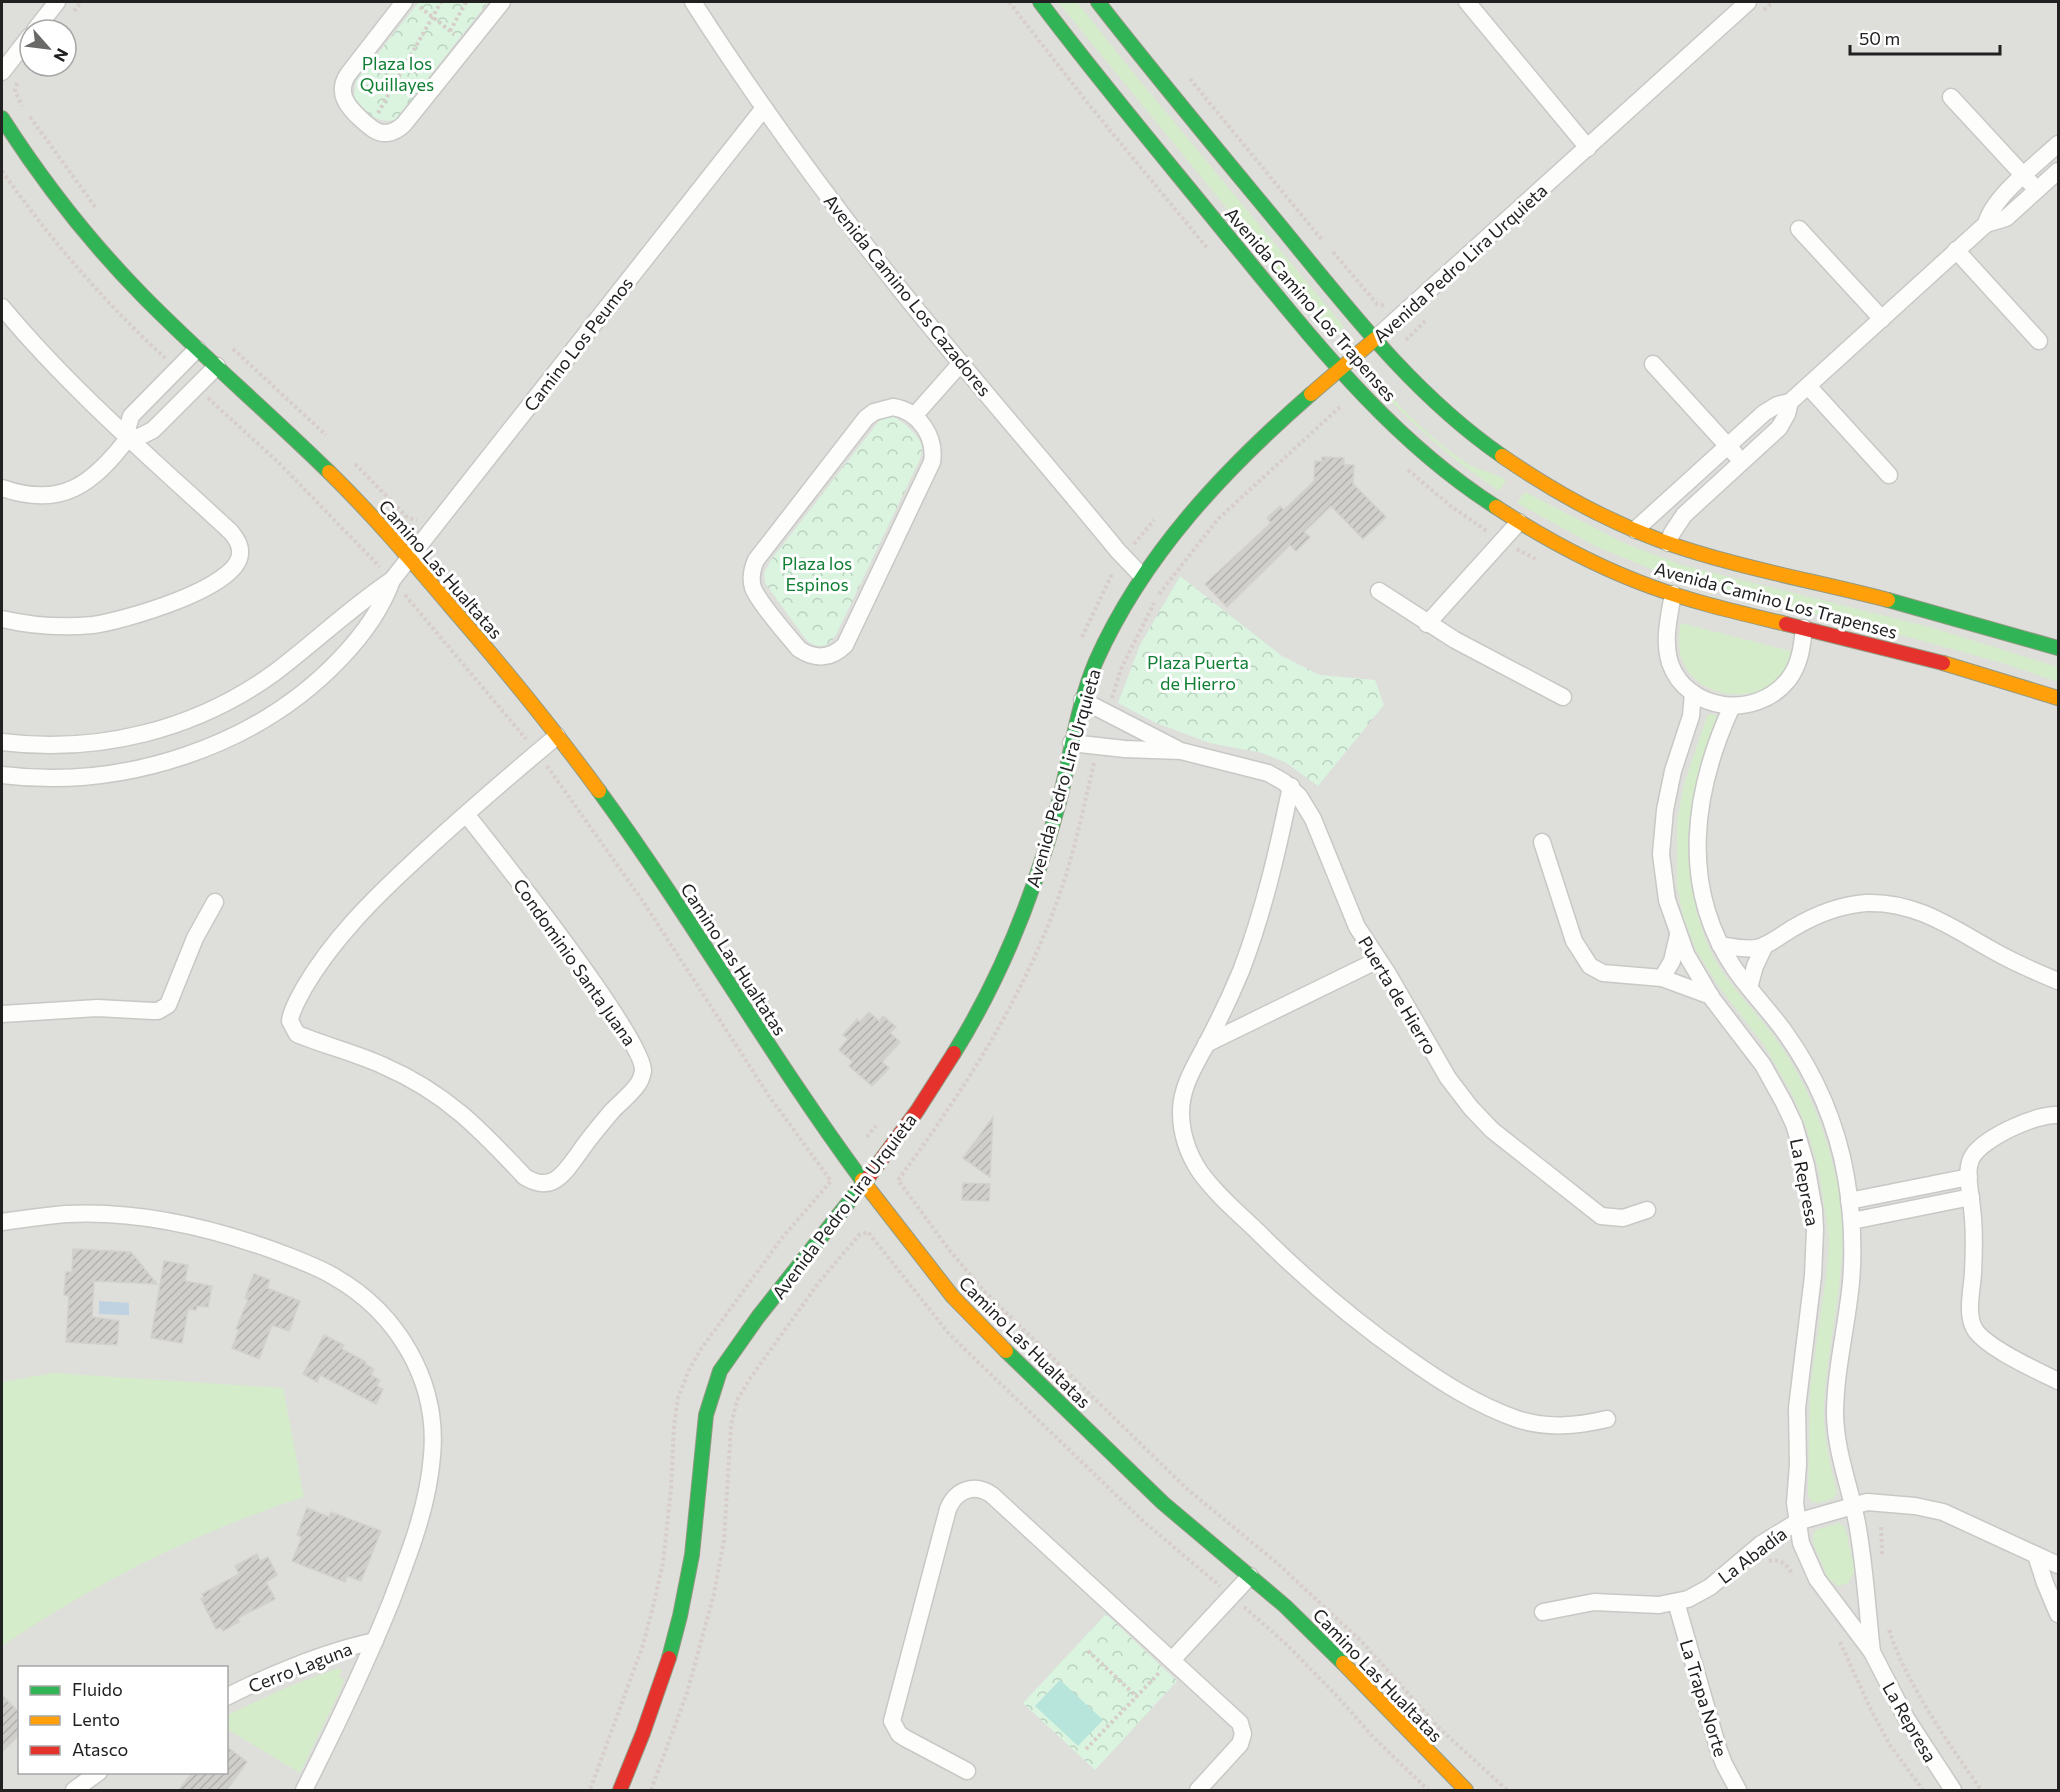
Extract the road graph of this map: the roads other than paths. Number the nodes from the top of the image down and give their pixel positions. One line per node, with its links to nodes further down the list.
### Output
1 (57, 2): 9 (street)
2 (404, 2): 3 (street)
3 (502, 2)
4 (693, 2): 13 (street, Avenida Camino Los Cazadores)
5 (1040, 2): 31 (main road, Avenida Camino Los Trapenses)
6 (1098, 2): 25 (main road, Avenida Camino Los Trapenses)
7 (1467, 2): 16 (street)
8 (1748, 2): 16 (street, Avenida Pedro Lira Urquieta)
9 (44, 18)
10 (18, 51): 11 (street)
11 (2, 72)
12 (1951, 97): 18 (street)
13 (764, 108): 28 (street, Avenida Camino Los Cazadores); 43 (street, Camino Los Peumos)
14 (2, 118): 27 (main road, Camino Las Hualtatas)
15 (2058, 144): 18 (street)
16 (1588, 148): 25 (street, Avenida Pedro Lira Urquieta)
17 (2058, 171): 19 (street)
18 (2024, 176): 19 (street); 20 (street)
19 (2037, 190): 20 (street)
20 (1986, 224): 22 (street)
21 (1799, 229): 24 (street)
22 (1956, 250): 24 (street); 26 (street)
23 (2, 307): 35 (street)
24 (1882, 319): 32 (street)
25 (1375, 339): 31 (main road, Avenida Pedro Lira Urquieta); 41 (main road, Avenida Camino Los Trapenses)
26 (2039, 341)
27 (197, 349): 30 (main road, Camino Las Hualtatas); 35 (street)
28 (961, 363): 34 (street); 44 (street, Avenida Camino Los Cazadores)
29 (1653, 364): 36 (street)
30 (217, 366): 35 (street); 43 (main road, Camino Las Hualtatas)
31 (1339, 370): 40 (main road, Avenida Camino Los Trapenses); 44 (main road, Avenida Pedro Lira Urquieta)
32 (1808, 386): 33 (street); 38 (street)
33 (1790, 402): 36 (street); 37 (street)
34 (914, 416): 34 (street)
35 (129, 437): 39 (street); 48 (street)
36 (1728, 446): 37 (street); 41 (street)
37 (1742, 462): 42 (street)
38 (1889, 475)
39 (2, 488)
40 (1519, 522): 47 (main road, Avenida Camino Los Trapenses); 49 (street)
41 (1635, 530): 42 (main road, Avenida Camino Los Trapenses)
42 (1668, 543): 51 (main road, Avenida Camino Los Trapenses)
43 (410, 558): 45 (street, Camino Los Peumos); 57 (main road, Camino Las Hualtatas)
44 (1141, 575): 55 (main road, Avenida Pedro Lira Urquieta)
45 (392, 580): 58 (street, Camino Los Peumos); 61 (street, Camino Los Peumos)
46 (1379, 591): 49 (street)
47 (1673, 594): 50 (main road, Avenida Camino Los Trapenses); 52 (street)
48 (2, 618)
49 (1427, 624): 53 (street)
50 (1804, 628): 54 (main road, Avenida Camino Los Trapenses); 56 (street)
51 (2057, 646)
52 (1693, 693): 56 (street); 66 (street, La Represa)
53 (1563, 697)
54 (2058, 698)
55 (1083, 700): 59 (main road, Avenida Pedro Lira Urquieta); 60 (street, Puerta de Hierro)
56 (1732, 706): 67 (street, La Represa)
57 (557, 736): 63 (street, Condominio Santa Juana); 78 (main road, Camino Las Hualtatas)
58 (2, 742)
59 (1071, 743): 60 (street, Puerta de Hierro); 78 (main road, Avenida Pedro Lira Urquieta)
60 (1181, 751): 62 (street, Puerta de Hierro)
61 (2, 775)
62 (1291, 786): 69 (street, Puerta de Hierro); 75 (street)
63 (466, 814): 63 (street, Condominio Santa Juana)
64 (1542, 842): 70 (street)
65 (215, 902): 74 (street)
66 (1678, 935): 70 (street); 73 (street, La Represa)
67 (1720, 945): 68 (street); 72 (street, La Represa)
68 (1765, 945): 71 (street); 72 (street)
69 (1378, 960): 75 (street); 81 (street, Puerta de Hierro)
70 (1662, 978): 73 (street)
71 (2058, 981)
72 (1749, 988): 80 (street, La Represa)
73 (1711, 997): 87 (street, La Represa)
74 (2, 1014)
75 (1206, 1044): 85 (street)
76 (2058, 1115): 77 (street)
77 (1969, 1177): 79 (street); 80 (street)
78 (864, 1182): 90 (main road, Camino Las Hualtatas); 102 (main road, Avenida Pedro Lira Urquieta)
79 (1971, 1197): 82 (street); 84 (street)
80 (1849, 1200): 82 (street, La Represa)
81 (1647, 1210)
82 (1852, 1221): 86 (street, La Represa)
83 (2, 1222): 94 (street)
84 (2058, 1381)
85 (1607, 1419)
86 (1853, 1505): 87 (street, La Abadía); 88 (street, La Abadía); 95 (street, La Represa)
87 (1797, 1522): 91 (street, La Abadía); 95 (street, La Represa)
88 (2036, 1555): 89 (street, La Abadía); 93 (street)
89 (2058, 1565)
90 (1250, 1576): 96 (street); 104 (main road, Camino Las Hualtatas)
91 (1676, 1602): 92 (street, La Abadía); 105 (street, La Trapa Norte)
92 (1543, 1612)
93 (2058, 1614)
94 (375, 1641): 97 (street, Cerro Laguna); 101 (street)
95 (1872, 1652): 106 (street, La Represa)
96 (1172, 1660): 98 (street); 103 (street)
97 (228, 1696)
98 (967, 1771)
99 (98, 1774): 100 (street)
100 (74, 1791)
101 (304, 1791)
102 (620, 1791)
103 (1197, 1791)
104 (1466, 1791)
105 (1738, 1791)
106 (1953, 1791)

